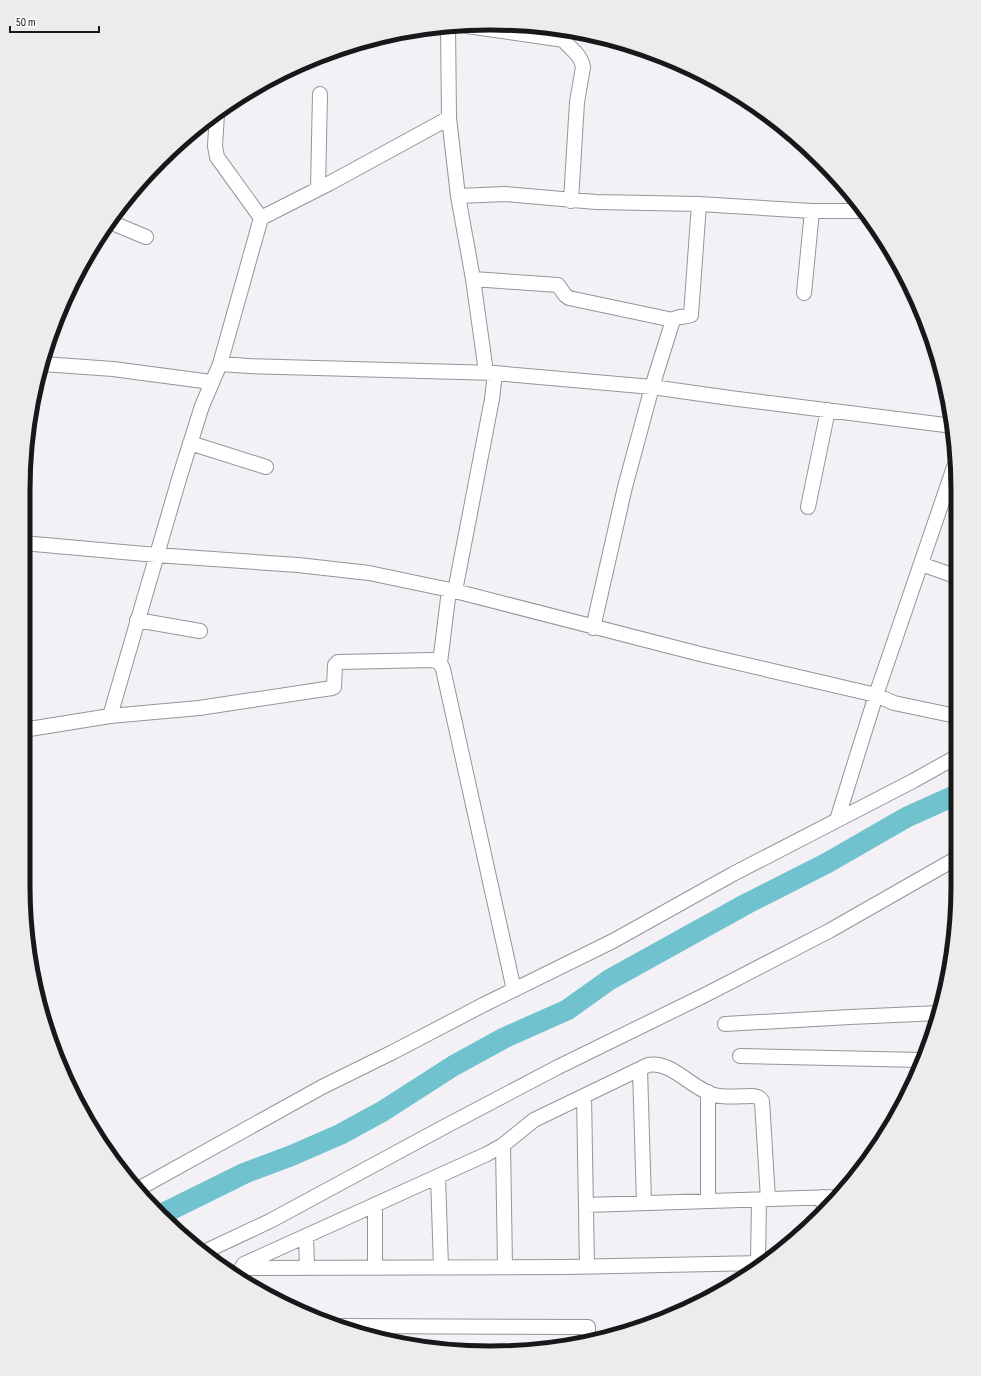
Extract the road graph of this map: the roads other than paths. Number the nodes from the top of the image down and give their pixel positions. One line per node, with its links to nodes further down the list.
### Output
1 (514, 31): 3 (street)
2 (448, 32): 6 (street)
3 (559, 35)
4 (565, 36): 10 (street)
5 (320, 94): 8 (street)
6 (449, 118): 8 (street); 9 (street)
7 (217, 121): 14 (street)
8 (318, 189): 14 (street)
9 (458, 196): 10 (street); 17 (street)
10 (570, 201): 11 (street)
11 (698, 204): 12 (street); 19 (street)
12 (812, 211): 13 (street); 18 (street)
13 (857, 211)
14 (261, 218): 21 (street)
15 (115, 224): 16 (street)
16 (146, 237)
17 (473, 279): 19 (street); 22 (street)
18 (804, 293)
19 (673, 320): 24 (street)
20 (48, 364): 23 (street)
21 (220, 364): 22 (street); 23 (street)
22 (490, 373): 24 (street); 35 (street)
23 (211, 382): 27 (street)
24 (652, 387): 25 (street); 37 (street)
25 (828, 410): 26 (street); 30 (street)
26 (946, 425)
27 (190, 443): 28 (street); 32 (street)
28 (266, 467)
29 (951, 477): 33 (street)
30 (808, 507)
31 (30, 544): 32 (street)
32 (156, 555): 35 (street); 36 (street)
33 (921, 564): 34 (street); 40 (street)
34 (951, 575)
35 (452, 590): 37 (street); 39 (street)
36 (137, 620): 38 (street); 42 (street)
37 (593, 628): 40 (street)
38 (200, 631)
39 (440, 663): 42 (street); 47 (street)
40 (876, 695): 41 (street); 45 (street)
41 (951, 715)
42 (110, 716): 43 (street)
43 (30, 729)
44 (951, 760): 45 (street)
45 (837, 820): 47 (street)
46 (951, 861): 65 (street)
47 (514, 990): 57 (street)
48 (932, 1014): 49 (street)
49 (725, 1024)
50 (740, 1056): 51 (street)
51 (917, 1060)
52 (640, 1069): 53 (street); 54 (street); 61 (street)
53 (708, 1092): 58 (street); 59 (street)
54 (584, 1096): 55 (street); 63 (street)
55 (504, 1146): 56 (street); 71 (street)
56 (438, 1177): 62 (street); 70 (street)
57 (142, 1187)
58 (763, 1199): 59 (street); 60 (street); 66 (street)
59 (708, 1201): 61 (street)
60 (826, 1201)
61 (644, 1203): 63 (street)
62 (375, 1205): 64 (street); 69 (street)
63 (586, 1205): 72 (street)
64 (306, 1236): 68 (street); 68 (street)
65 (209, 1250)
66 (760, 1258)
67 (753, 1263): 72 (street)
68 (307, 1267): 69 (street)
69 (376, 1267): 70 (street)
70 (441, 1267): 71 (street)
71 (505, 1267): 72 (street)
72 (586, 1267)
73 (357, 1326): 74 (street)
74 (588, 1335)

